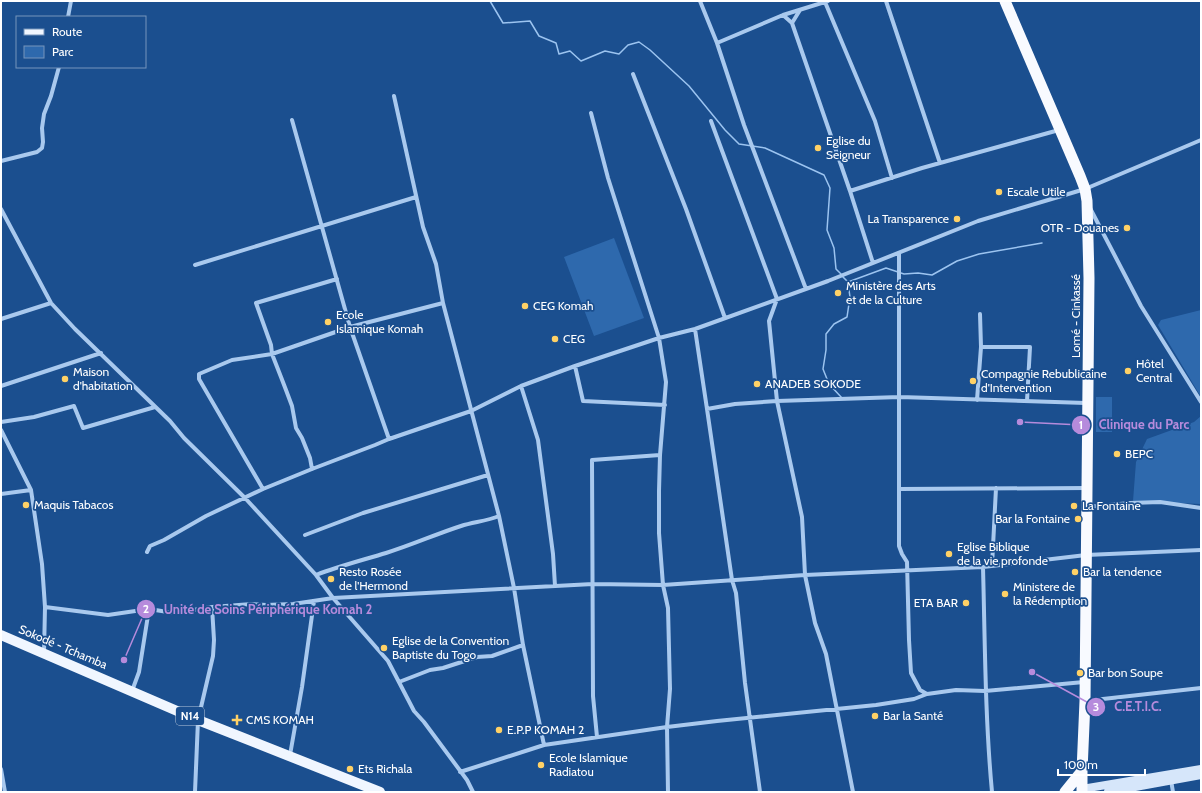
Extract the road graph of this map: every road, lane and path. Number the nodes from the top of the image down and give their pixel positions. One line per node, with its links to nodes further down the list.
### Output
1 (71, 1): 8 (street)
2 (700, 1): 10 (street)
3 (886, 1): 20 (street)
4 (1005, 1): 17 (highway, Lomé - Cinkassé)
5 (826, 2): 6 (street); 21 (street)
6 (800, 10): 7 (street); 9 (street)
7 (783, 15): 9 (street); 10 (street)
8 (68, 16)
9 (792, 23): 23 (street)
10 (717, 43): 32 (street)
11 (59, 68): 19 (street)
12 (633, 74): 37 (street)
13 (394, 96): 24 (street)
14 (590, 113): 41 (street)
15 (292, 120): 27 (street)
16 (710, 121): 33 (street)
17 (1059, 130): 20 (street); 22 (highway, Lomé - Cinkassé)
18 (1201, 140): 22 (street)
19 (1, 161)
20 (940, 163): 21 (street)
21 (892, 178): 23 (street)
22 (1085, 189): 25 (highway, Lomé - Cinkassé); 28 (street)
23 (850, 191): 29 (street)
24 (416, 197): 27 (street); 35 (street)
25 (1087, 201): 52 (street); 53 (highway, Lomé - Cinkassé)
26 (1, 209): 34 (street)
27 (322, 226): 30 (street); 31 (street)
28 (898, 253): 29 (street); 48 (street)
29 (873, 263): 32 (street)
30 (195, 265)
31 (337, 279): 39 (street); 44 (street)
32 (806, 289): 33 (street)
33 (777, 299): 37 (street); 50 (street)
34 (51, 303): 38 (street); 43 (street)
35 (443, 303): 39 (street); 57 (street)
36 (980, 314): 42 (street)
37 (725, 318): 40 (street)
38 (1, 319)
39 (350, 327): 44 (street); 60 (street)
40 (695, 329): 41 (street); 56 (street)
41 (659, 338): 45 (street); 54 (street)
42 (981, 347): 49 (street); 51 (street)
43 (100, 354): 46 (street); 55 (street)
44 (272, 354): 62 (street); 66 (street)
45 (575, 366): 47 (street); 54 (street)
46 (1, 386)
47 (521, 386): 57 (street); 86 (street)
48 (900, 397): 49 (street); 50 (street); 67 (street)
49 (977, 400): 51 (street)
50 (776, 401): 56 (street); 82 (street)
51 (1027, 401): 53 (street)
52 (1201, 402)
53 (1088, 403): 65 (highway, Lomé - Cinkassé)
54 (665, 405): 61 (street)
55 (155, 407): 58 (street); 70 (street)
56 (707, 409): 83 (street)
57 (471, 411): 60 (street); 63 (street)
58 (1, 422)
59 (1, 430): 68 (street)
60 (388, 439): 62 (street)
61 (660, 455): 84 (street); 85 (street)
62 (312, 468): 66 (street)
63 (488, 475): 73 (street); 74 (street)
64 (996, 488): 65 (street); 67 (street); 78 (street)
65 (1087, 488): 71 (highway, Lomé - Cinkassé)
66 (263, 489): 70 (street)
67 (900, 489): 80 (street)
68 (31, 490): 69 (street); 90 (street)
69 (1, 494)
70 (245, 498): 76 (street); 81 (street)
71 (1087, 507): 72 (street); 77 (highway, Lomé - Cinkassé)
72 (1201, 508)
73 (500, 516): 81 (street); 87 (street)
74 (306, 535)
75 (1201, 550): 77 (street)
76 (147, 552)
77 (1086, 556): 78 (street); 97 (highway, Lomé - Cinkassé)
78 (992, 566): 79 (street)
79 (983, 567): 80 (street); 99 (street)
80 (907, 570): 82 (street); 101 (street)
81 (316, 575): 88 (street)
82 (805, 575): 83 (street); 103 (street)
83 (732, 580): 85 (street); 104 (street)
84 (593, 584): 85 (street); 86 (street); 107 (street)
85 (663, 585): 106 (street)
86 (555, 586): 87 (street)
87 (514, 588): 88 (street); 94 (street)
88 (333, 598): 89 (street); 96 (street)
89 (314, 601): 91 (street); 109 (street)
90 (45, 607): 92 (street); 95 (street)
91 (212, 608): 92 (street); 105 (street)
92 (149, 610): 100 (street)
93 (1, 635): 95 (main road, Sokodé - Tchamba / N14)
94 (524, 645): 96 (street); 108 (street)
95 (44, 653): 100 (main road, Sokodé - Tchamba / N14)
96 (399, 682): 113 (street)
97 (1085, 682): 99 (street); 102 (highway, Lomé - Cinkassé)
98 (1201, 688): 102 (street)
99 (985, 690): 101 (street); 124 (street)
100 (132, 691): 105 (main road, Sokodé - Tchamba / N14)
101 (927, 694): 103 (street)
102 (1084, 701): 112 (highway, Lomé - Cinkassé)
103 (837, 708): 104 (street); 123 (street)
104 (750, 717): 106 (street); 122 (street)
105 (198, 720): 109 (main road, Sokodé - Tchamba / N14); 118 (street)
106 (667, 727): 107 (street); 121 (street)
107 (597, 738): 108 (street)
108 (544, 745): 113 (street)
109 (290, 755): 119 (main road, Sokodé - Tchamba / N14)
110 (1, 769): 117 (street)
111 (1201, 769): 115 (main road)
112 (1082, 771): 116 (highway, Lomé - Cinkassé); 125 (highway)
113 (460, 772): 120 (street)
114 (1201, 775): 115 (main road)
115 (1171, 777): 116 (main road); 126 (main road); 127 (street)
116 (1082, 791): 125 (main road)
117 (5, 792)
118 (195, 792)
119 (380, 792)
120 (473, 792)
121 (668, 792)
122 (760, 792)
123 (854, 792)
124 (992, 792)
125 (1067, 792)
126 (1108, 792)
127 (1173, 792)

